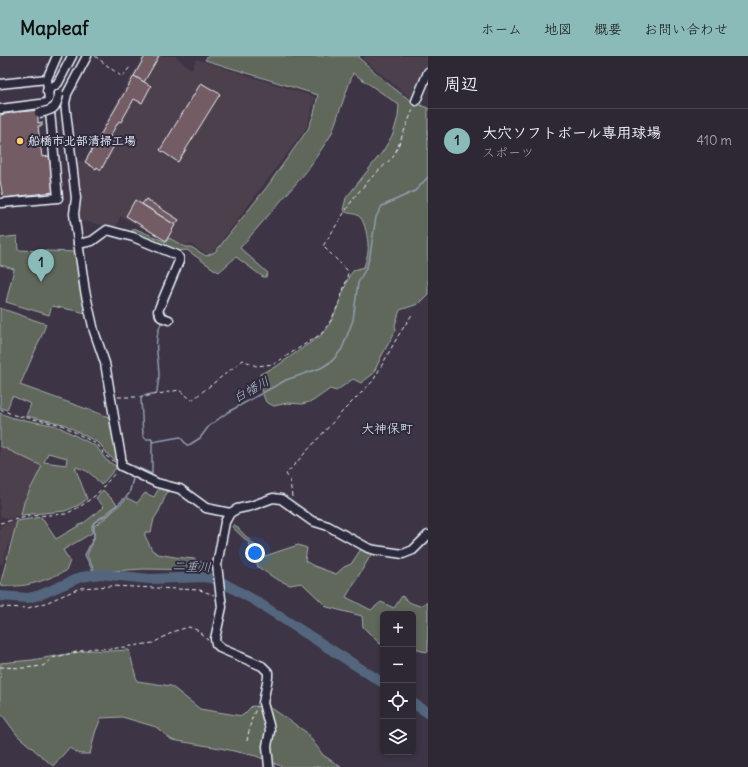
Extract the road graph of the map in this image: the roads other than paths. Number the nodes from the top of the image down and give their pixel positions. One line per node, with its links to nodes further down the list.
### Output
1 (57, 56): 6 (street)
2 (72, 56): 8 (street)
3 (76, 56): 12 (street, bridge)
4 (87, 56): 14 (street)
5 (428, 72): 9 (street)
6 (46, 79): 7 (street); 8 (street)
7 (0, 84)
8 (48, 91): 10 (street)
9 (416, 101)
10 (48, 103): 11 (street); 13 (street)
11 (0, 109)
12 (39, 112)
13 (1, 203)
14 (78, 244): 15 (street); 16 (street)
15 (169, 320)
16 (230, 513): 17 (street); 18 (street)
17 (428, 535)
18 (269, 767)

